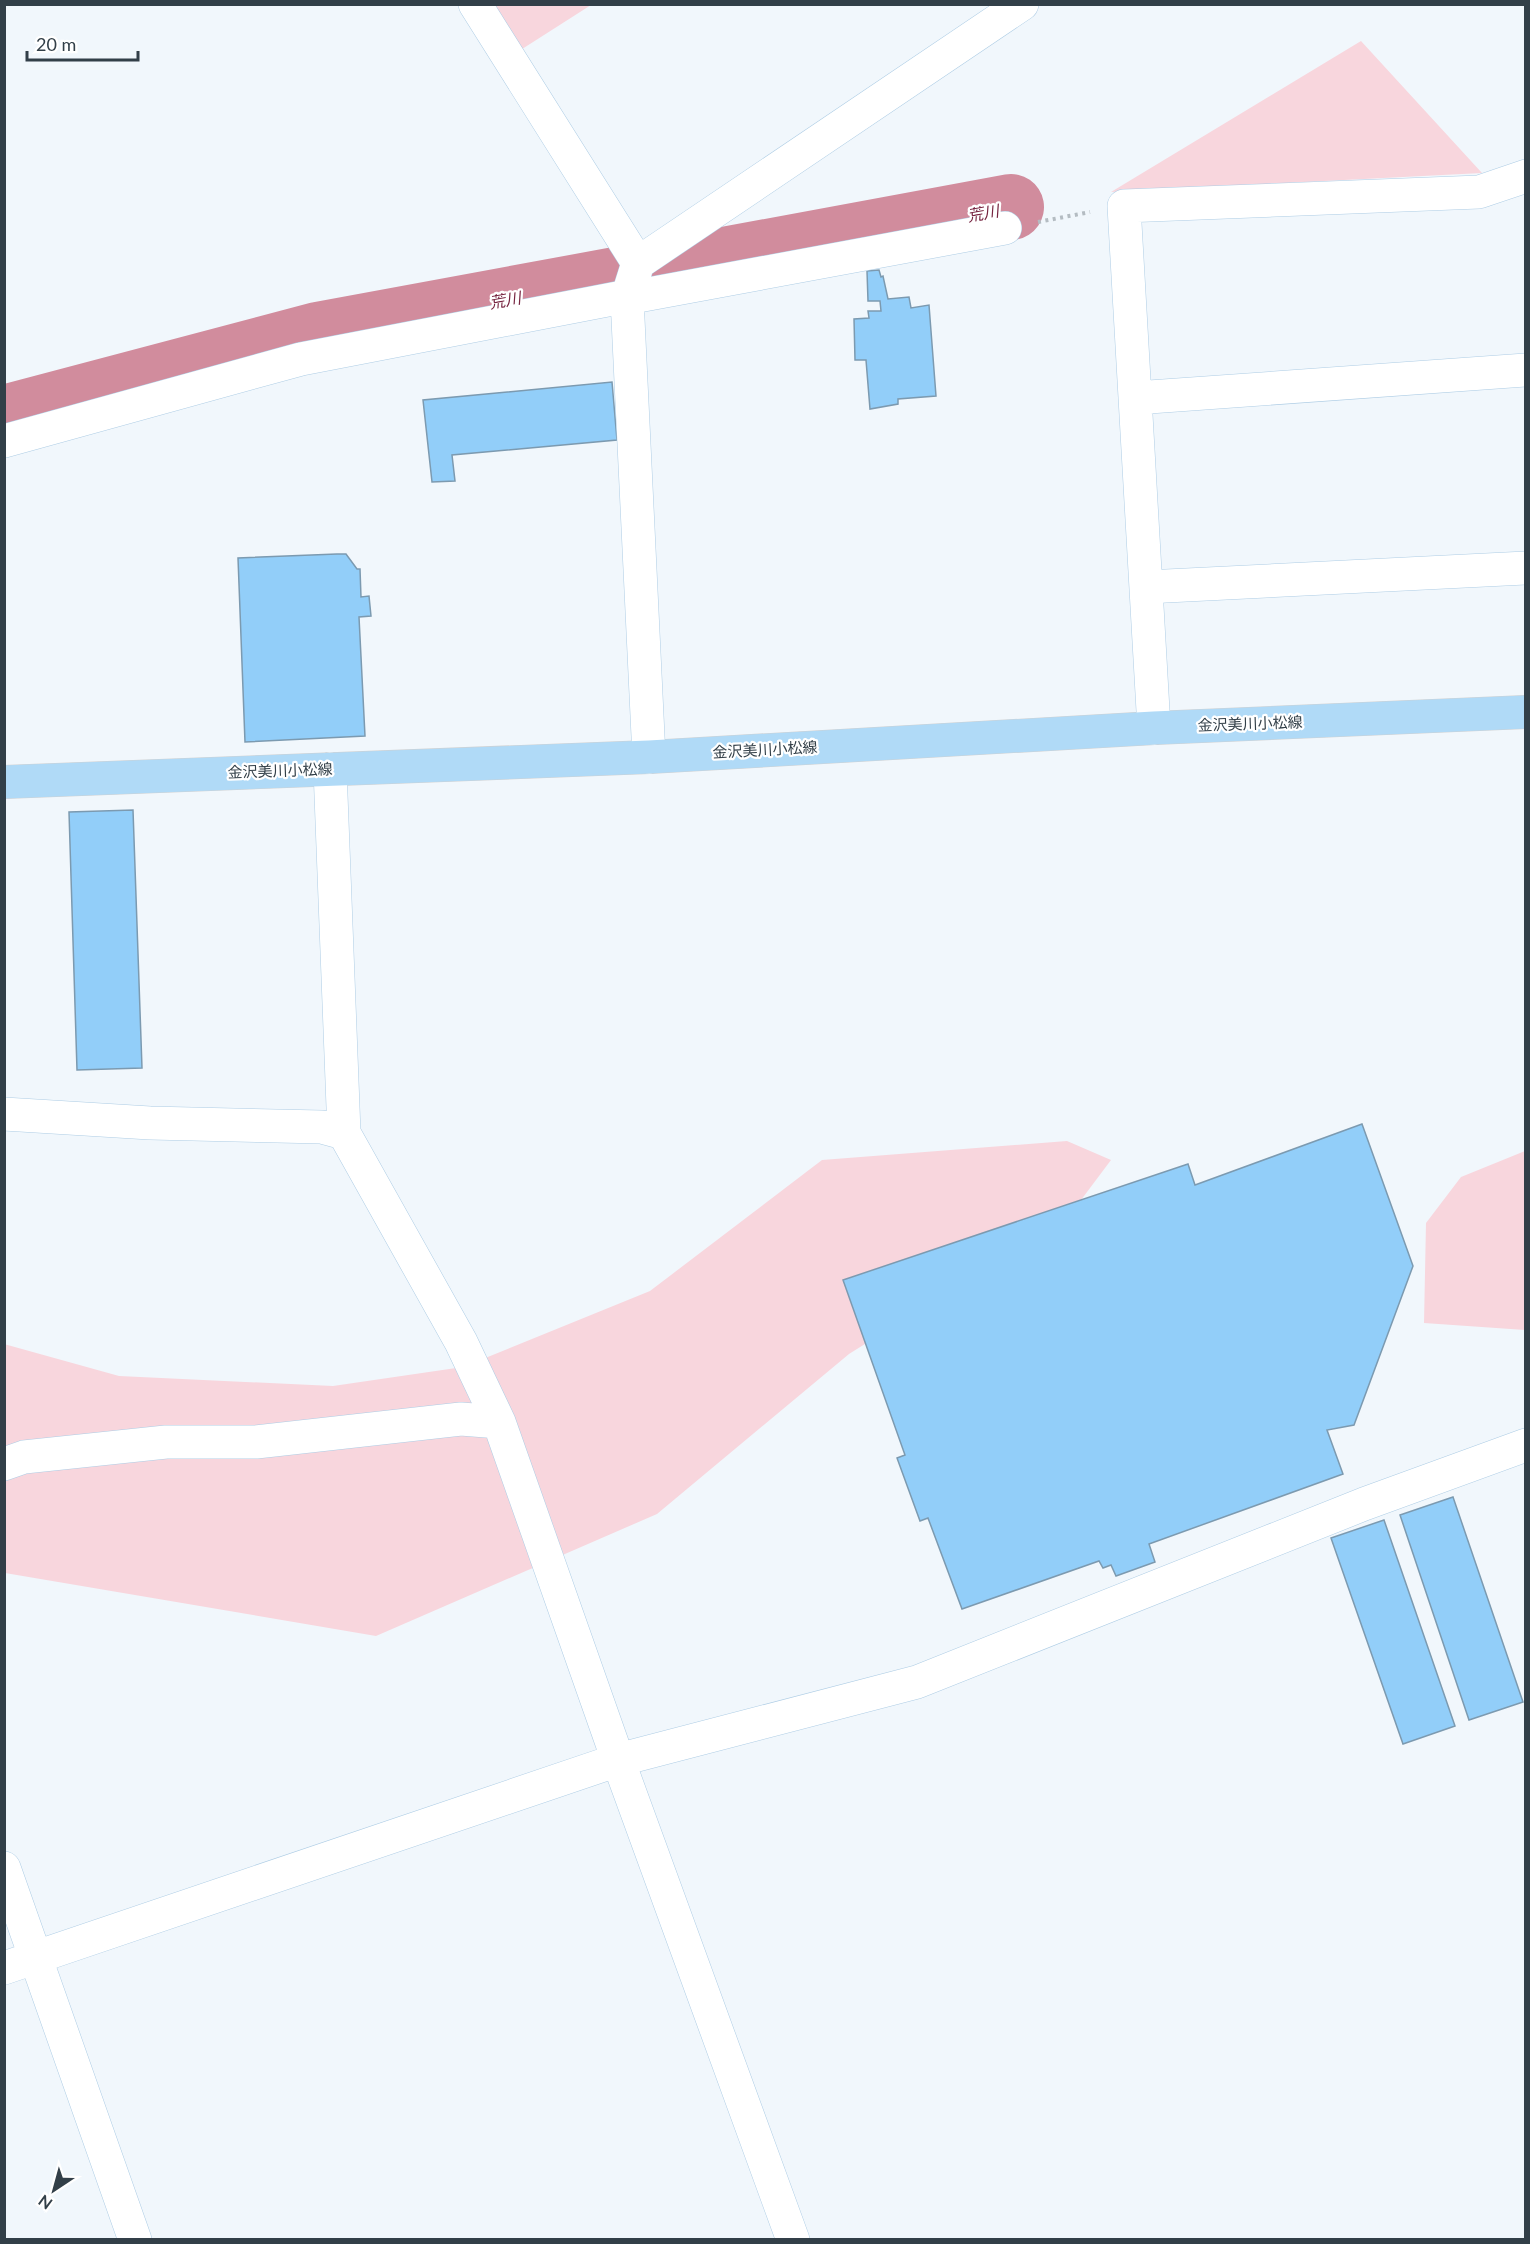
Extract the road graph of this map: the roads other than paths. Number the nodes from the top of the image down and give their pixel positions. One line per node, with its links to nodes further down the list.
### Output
1 (475, 4): 5 (street)
2 (1022, 4): 5 (street)
3 (1526, 176): 7 (street)
4 (1005, 228): 5 (street)
5 (632, 281): 8 (street); 13 (street)
6 (1526, 370): 7 (street)
7 (1135, 398): 10 (street)
8 (4, 441)
9 (1526, 568): 10 (street)
10 (1146, 587): 12 (street)
11 (1526, 712): 12 (main road, 金沢美川小松線)
12 (1154, 728): 13 (main road, 金沢美川小松線)
13 (649, 757): 14 (main road, 金沢美川小松線)
14 (330, 769): 15 (main road, 金沢美川小松線); 17 (street)
15 (4, 782)
16 (4, 1114): 17 (street)
17 (344, 1133): 18 (street)
18 (499, 1422): 20 (street); 21 (street)
19 (1526, 1445): 21 (street)
20 (4, 1464)
21 (618, 1760): 23 (street); 26 (street)
22 (4, 1868): 23 (street)
23 (37, 1957): 24 (street); 25 (street)
24 (4, 1968)
25 (135, 2240)
26 (793, 2240)

